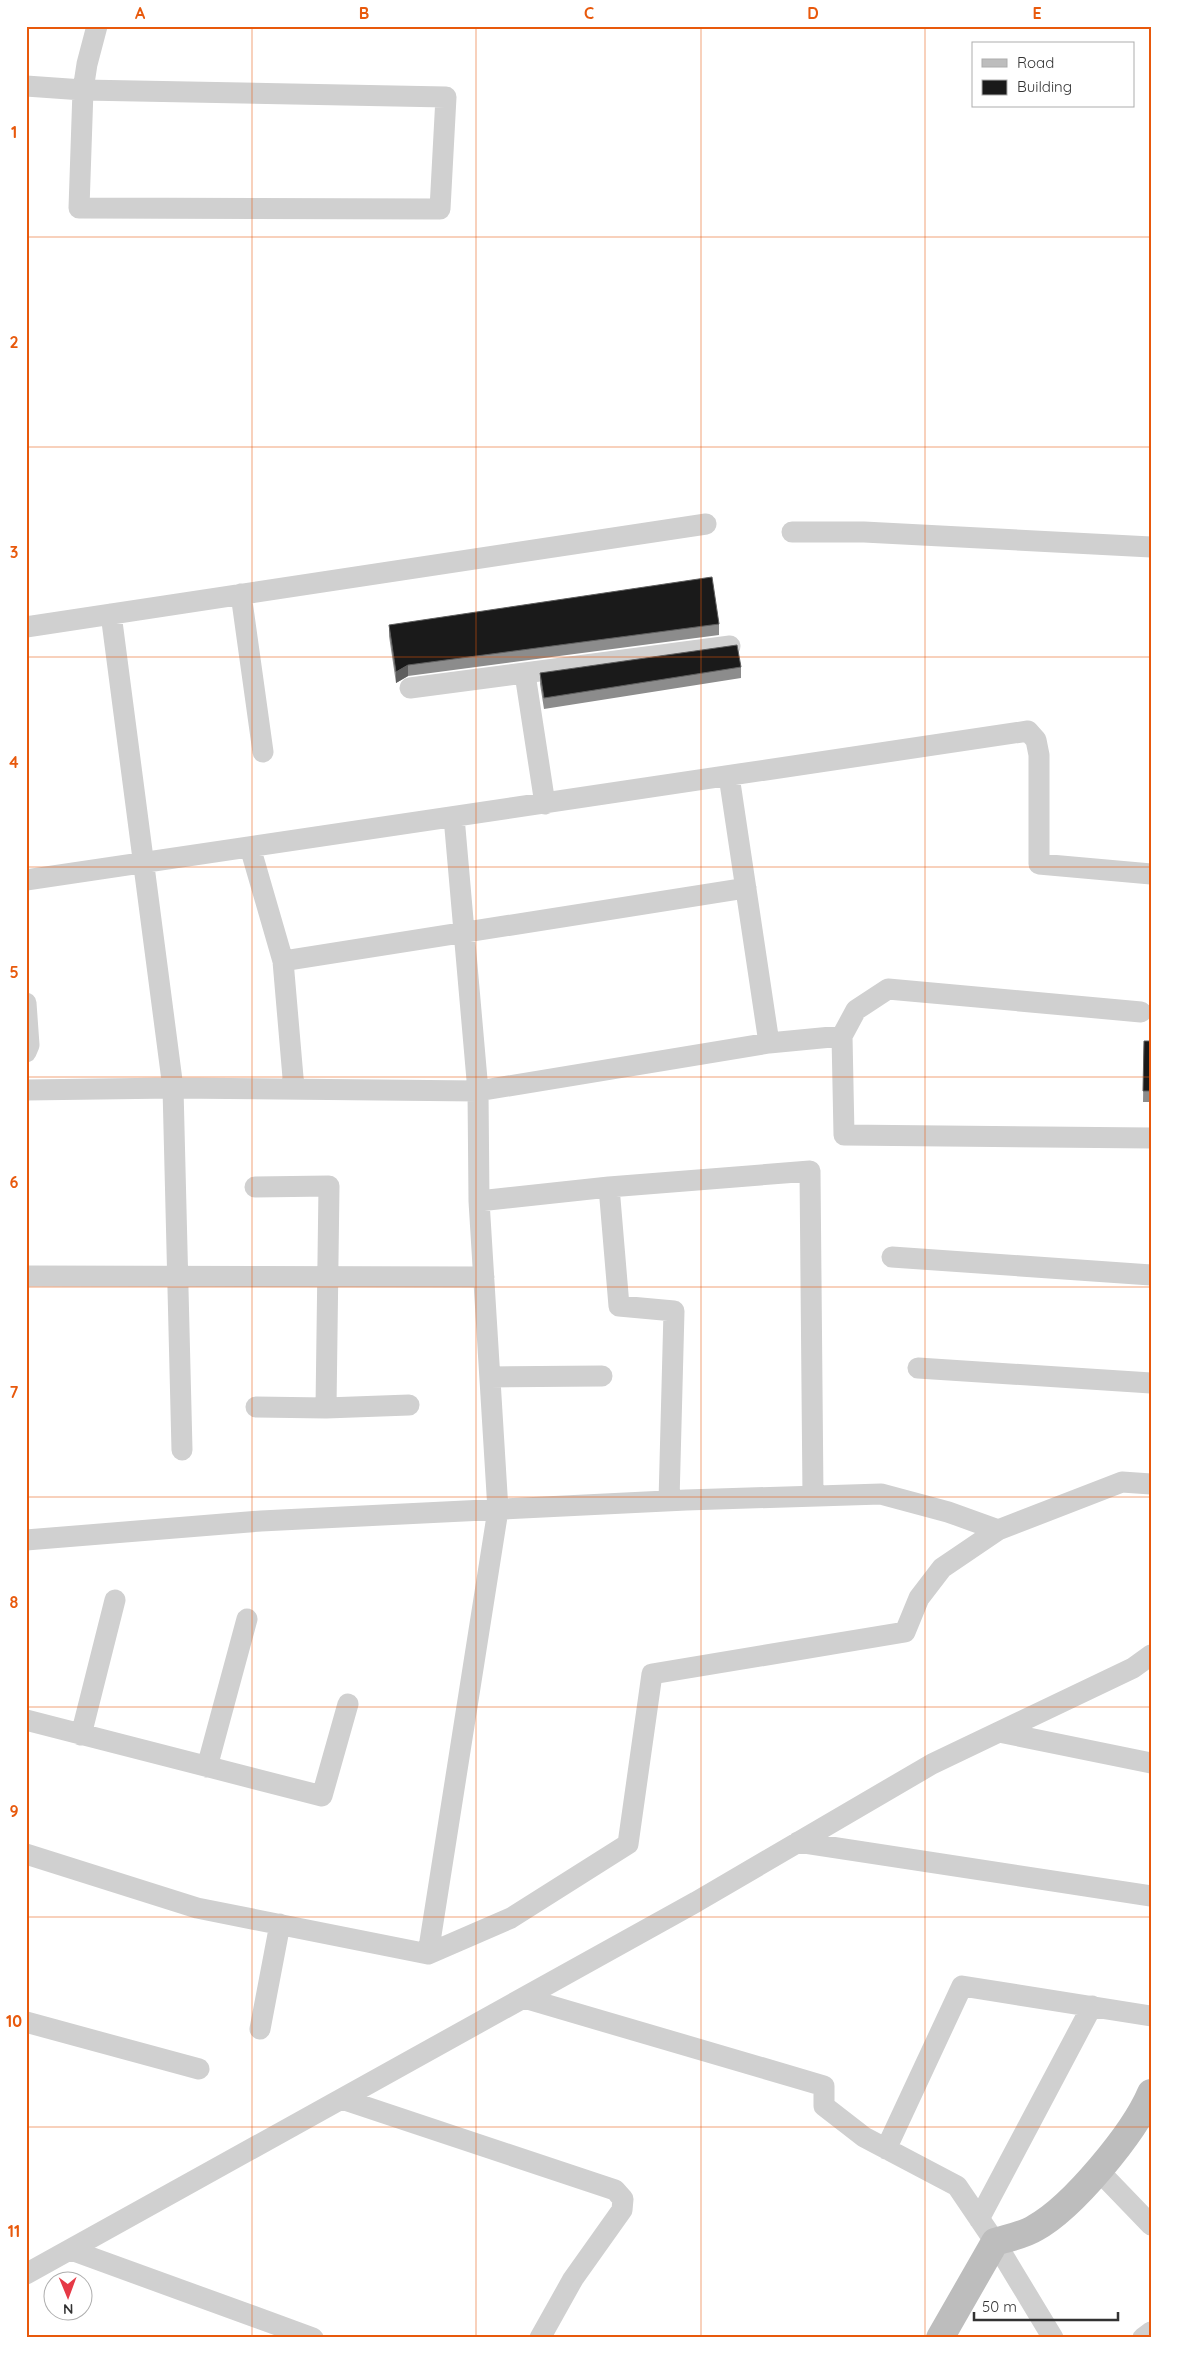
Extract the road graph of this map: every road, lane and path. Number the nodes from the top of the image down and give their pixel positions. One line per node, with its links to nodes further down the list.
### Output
1 (97, 26): 3 (street)
2 (26, 86): 3 (street)
3 (83, 90): 3 (street)
4 (706, 524): 7 (street)
5 (792, 532): 6 (street)
6 (1151, 548)
7 (241, 594): 8 (street); 13 (street)
8 (111, 614): 9 (street); 18 (street)
9 (26, 627)
10 (730, 646): 11 (street)
11 (525, 674): 12 (street); 15 (street)
12 (410, 688)
13 (263, 752)
14 (729, 776): 15 (street); 19 (street); 21 (street)
15 (545, 804): 16 (street)
16 (454, 818): 17 (street); 22 (street)
17 (250, 847): 18 (street); 23 (street)
18 (143, 863): 20 (street); 30 (street)
19 (1151, 874)
20 (26, 880)
21 (746, 888): 22 (street); 28 (street)
22 (464, 934): 23 (street); 33 (street)
23 (283, 961): 32 (street)
24 (26, 1002): 25 (street)
25 (26, 1010): 29 (street)
26 (1141, 1012): 27 (street)
27 (842, 1036): 28 (street); 34 (street)
28 (770, 1043): 33 (street)
29 (26, 1052)
30 (173, 1088): 31 (street); 32 (street); 41 (street)
31 (26, 1090)
32 (294, 1090): 33 (street)
33 (478, 1091): 37 (street)
34 (1151, 1138)
35 (255, 1187): 42 (street)
36 (609, 1187): 37 (street); 53 (street); 54 (street)
37 (479, 1201): 43 (street)
38 (892, 1257): 39 (street)
39 (1151, 1275)
40 (26, 1276): 41 (street)
41 (176, 1276): 42 (street); 51 (street)
42 (327, 1277): 43 (street); 50 (street)
43 (484, 1277): 46 (street)
44 (918, 1368): 47 (street)
45 (602, 1376): 46 (street)
46 (490, 1378): 55 (street)
47 (1151, 1383)
48 (409, 1405): 50 (street)
49 (256, 1407): 50 (street)
50 (326, 1408)
51 (182, 1450)
52 (1151, 1484): 56 (street)
53 (813, 1496): 54 (street); 56 (street)
54 (669, 1501): 55 (street)
55 (498, 1510): 57 (street); 71 (street)
56 (998, 1530): 71 (street)
57 (26, 1540)
58 (115, 1600): 64 (street)
59 (247, 1618): 66 (street)
60 (1151, 1655): 63 (street)
61 (348, 1704): 66 (street)
62 (26, 1720): 64 (street)
63 (1000, 1732): 65 (street); 67 (street)
64 (81, 1735): 66 (street)
65 (1151, 1763)
66 (207, 1767)
67 (798, 1842): 69 (street); 72 (street)
68 (26, 1854): 70 (street)
69 (1151, 1896)
70 (280, 1924): 71 (street); 76 (street)
71 (428, 1954)
72 (524, 1998): 79 (street); 80 (street)
73 (1092, 2006): 74 (street); 80 (street); 82 (street)
74 (1151, 2016)
75 (26, 2022): 77 (street)
76 (260, 2029)
77 (199, 2069)
78 (1151, 2093): 81 (street)
79 (342, 2099): 85 (street); 89 (street)
80 (886, 2149): 82 (street)
81 (1098, 2170): 83 (street); 84 (street)
82 (979, 2219): 84 (street)
83 (1151, 2225)
84 (995, 2242): 90 (street); 91 (street)
85 (71, 2250): 86 (street); 88 (street)
86 (26, 2274)
87 (1151, 2332): 92 (street)
88 (314, 2338)
89 (540, 2338)
90 (940, 2338)
91 (1053, 2338)
92 (1143, 2338)

